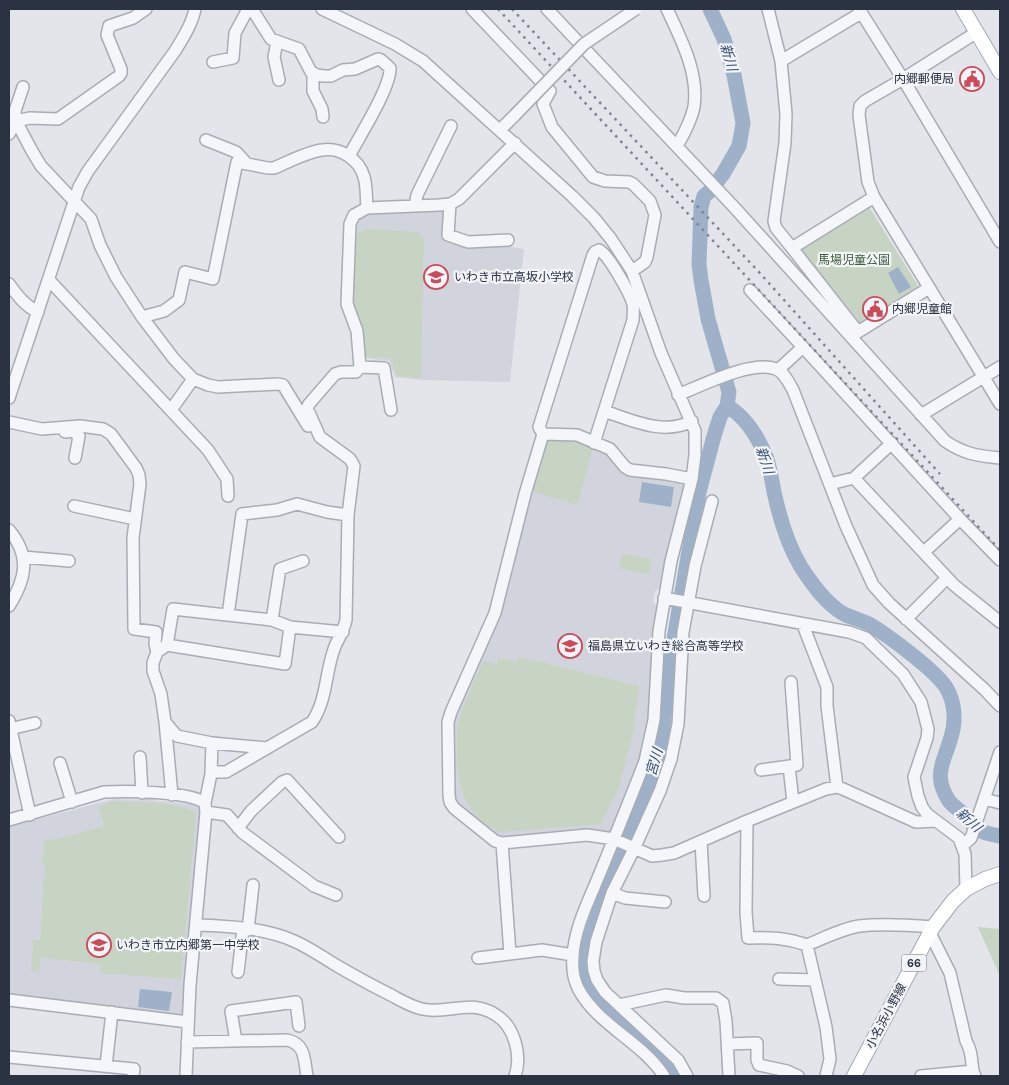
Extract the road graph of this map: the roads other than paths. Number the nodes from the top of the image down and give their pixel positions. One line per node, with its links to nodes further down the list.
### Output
1 (146, 9): 23 (street)
2 (195, 9): 33 (street)
3 (248, 9): 16 (street)
4 (252, 9): 14 (street)
5 (322, 9): 25 (street)
6 (472, 9): 40 (street)
7 (547, 9): 29 (street)
8 (636, 9): 25 (street, bridge)
9 (668, 9): 29 (street)
10 (768, 9): 15 (street)
11 (963, 9): 13 (main road)
12 (860, 11): 15 (street); 19 (street)
13 (977, 32): 17 (main road); 19 (street)
14 (278, 42): 18 (street); 20 (street)
15 (781, 61): 39 (street)
16 (213, 62)
17 (1000, 72)
18 (313, 73): 22 (street); 30 (street)
19 (903, 79): 32 (street); 38 (street)
20 (279, 80)
21 (23, 87): 23 (street)
22 (324, 117)
23 (12, 119): 26 (street); 33 (street)
24 (451, 126): 35 (street)
25 (500, 130): 28 (street)
26 (9, 134)
27 (206, 140): 31 (street)
28 (515, 144): 34 (street); 40 (street)
29 (680, 150): 49 (street)
30 (349, 156): 31 (street); 36 (street)
31 (247, 164): 47 (street)
32 (874, 197): 39 (street); 43 (street)
33 (75, 202): 41 (street); 47 (street)
34 (450, 204): 35 (street); 37 (street)
35 (415, 206): 36 (street)
36 (367, 208): 51 (street)
37 (508, 240)
38 (1000, 242)
39 (792, 248): 49 (street)
40 (632, 271): 46 (street)
41 (49, 280): 45 (street); 59 (street)
42 (9, 284): 45 (street)
43 (929, 288): 49 (street); 54 (street)
44 (750, 290): 50 (street)
45 (38, 312): 57 (street)
46 (649, 316): 48 (street); 56 (street)
47 (142, 317): 55 (street)
48 (633, 320): 61 (street); 66 (street)
49 (855, 334): 62 (street)
50 (803, 347): 53 (street); 69 (street)
51 (360, 367): 60 (street); 67 (street)
52 (1000, 367): 54 (street)
53 (778, 370): 56 (street); 74 (street)
54 (984, 377): 58 (street); 62 (street)
55 (193, 378): 59 (street); 67 (street)
56 (681, 394): 63 (street)
57 (9, 398)
58 (1000, 404)
59 (171, 410): 75 (street)
60 (391, 410)
61 (604, 411): 63 (street); 68 (street)
62 (921, 416): 71 (street)
63 (692, 421): 73 (street)
64 (9, 422): 65 (street)
65 (48, 430): 70 (street); 79 (street)
66 (543, 434): 68 (street); 128 (street)
67 (320, 437): 78 (street)
68 (594, 442): 73 (street)
69 (892, 443): 72 (street); 80 (street)
70 (75, 458)
71 (1000, 458)
72 (854, 478): 74 (street); 82 (street)
73 (692, 479): 88 (street)
74 (830, 484): 92 (street)
75 (228, 496)
76 (712, 501): 89 (street)
77 (74, 506): 79 (street)
78 (348, 515): 91 (street); 97 (street)
79 (135, 519): 98 (street)
80 (960, 519): 82 (street); 84 (street)
81 (9, 530): 83 (street)
82 (924, 552): 87 (street)
83 (23, 557): 85 (street); 90 (street)
84 (1000, 560)
85 (69, 561)
86 (303, 561): 93 (street)
87 (947, 578): 92 (street); 94 (street)
88 (667, 599): 89 (street); 126 (street)
89 (687, 603): 95 (street); 130 (street)
90 (9, 606)
91 (228, 615): 93 (street); 98 (street)
92 (906, 619): 100 (street)
93 (272, 620): 96 (street)
94 (1000, 622)
95 (802, 625): 112 (street); 123 (street)
96 (290, 627): 97 (street); 98 (street)
97 (343, 632): 105 (street)
98 (162, 649): 102 (street)
99 (791, 682): 109 (street)
100 (1000, 706)
101 (35, 722): 103 (street)
102 (165, 722): 104 (street); 114 (street)
103 (10, 725): 120 (street)
104 (212, 743): 105 (street); 111 (street)
105 (267, 748): 111 (street)
106 (1000, 752): 115 (street)
107 (140, 757): 113 (street)
108 (60, 763): 116 (street)
109 (790, 766): 110 (street); 117 (street)
110 (760, 770)
111 (211, 774): 119 (street)
112 (836, 787): 117 (street); 123 (street)
113 (142, 793): 114 (street); 116 (street)
114 (172, 795): 119 (street)
115 (984, 800): 118 (street); 129 (street)
116 (72, 802): 120 (street)
117 (792, 802): 122 (street)
118 (1000, 803)
119 (206, 807): 124 (street); 138 (street)
120 (30, 815): 121 (street)
121 (9, 820)
122 (747, 821): 127 (street); 141 (street)
123 (936, 821): 129 (street)
124 (238, 828): 125 (street); 135 (street)
125 (339, 837)
126 (616, 840): 128 (street); 130 (street); 143 (street)
127 (701, 841): 130 (street); 136 (street)
128 (502, 842): 142 (street)
129 (963, 845): 133 (street)
130 (633, 848): 134 (street)
131 (1000, 874): 133 (main road, 小名浜小野線 / 66)
132 (253, 885): 139 (street)
133 (966, 889): 140 (main road, 小名浜小野線 / 66)
134 (612, 893): 137 (street); 149 (street)
135 (336, 895)
136 (704, 896)
137 (665, 902)
138 (196, 925): 139 (street); 151 (street)
139 (246, 930): 145 (street); 163 (street)
140 (932, 930): 141 (street); 159 (street); 170 (main road, 小名浜小野線 / 66)
141 (807, 945): 147 (street)
142 (510, 954): 143 (street); 144 (street)
143 (573, 955): 157 (street)
144 (478, 958)
145 (238, 972)
146 (779, 979): 147 (street)
147 (815, 980): 169 (street)
148 (9, 1000): 150 (street)
149 (619, 1005): 155 (street); 166 (street)
150 (112, 1012): 151 (street); 158 (street)
151 (188, 1022): 153 (street)
152 (299, 1026): 154 (street)
153 (187, 1042): 154 (street); 161 (street)
154 (236, 1042): 162 (street)
155 (728, 1044): 167 (street); 168 (street)
156 (9, 1057): 158 (street)
157 (651, 1060): 164 (street); 165 (street)
158 (106, 1066): 160 (street)
159 (974, 1073): 171 (street)
160 (133, 1076)
161 (186, 1076)
162 (307, 1076)
163 (514, 1076)
164 (659, 1076)
165 (664, 1076)
166 (686, 1076)
167 (729, 1076)
168 (798, 1076)
169 (826, 1076)
170 (854, 1076)
171 (921, 1076)

